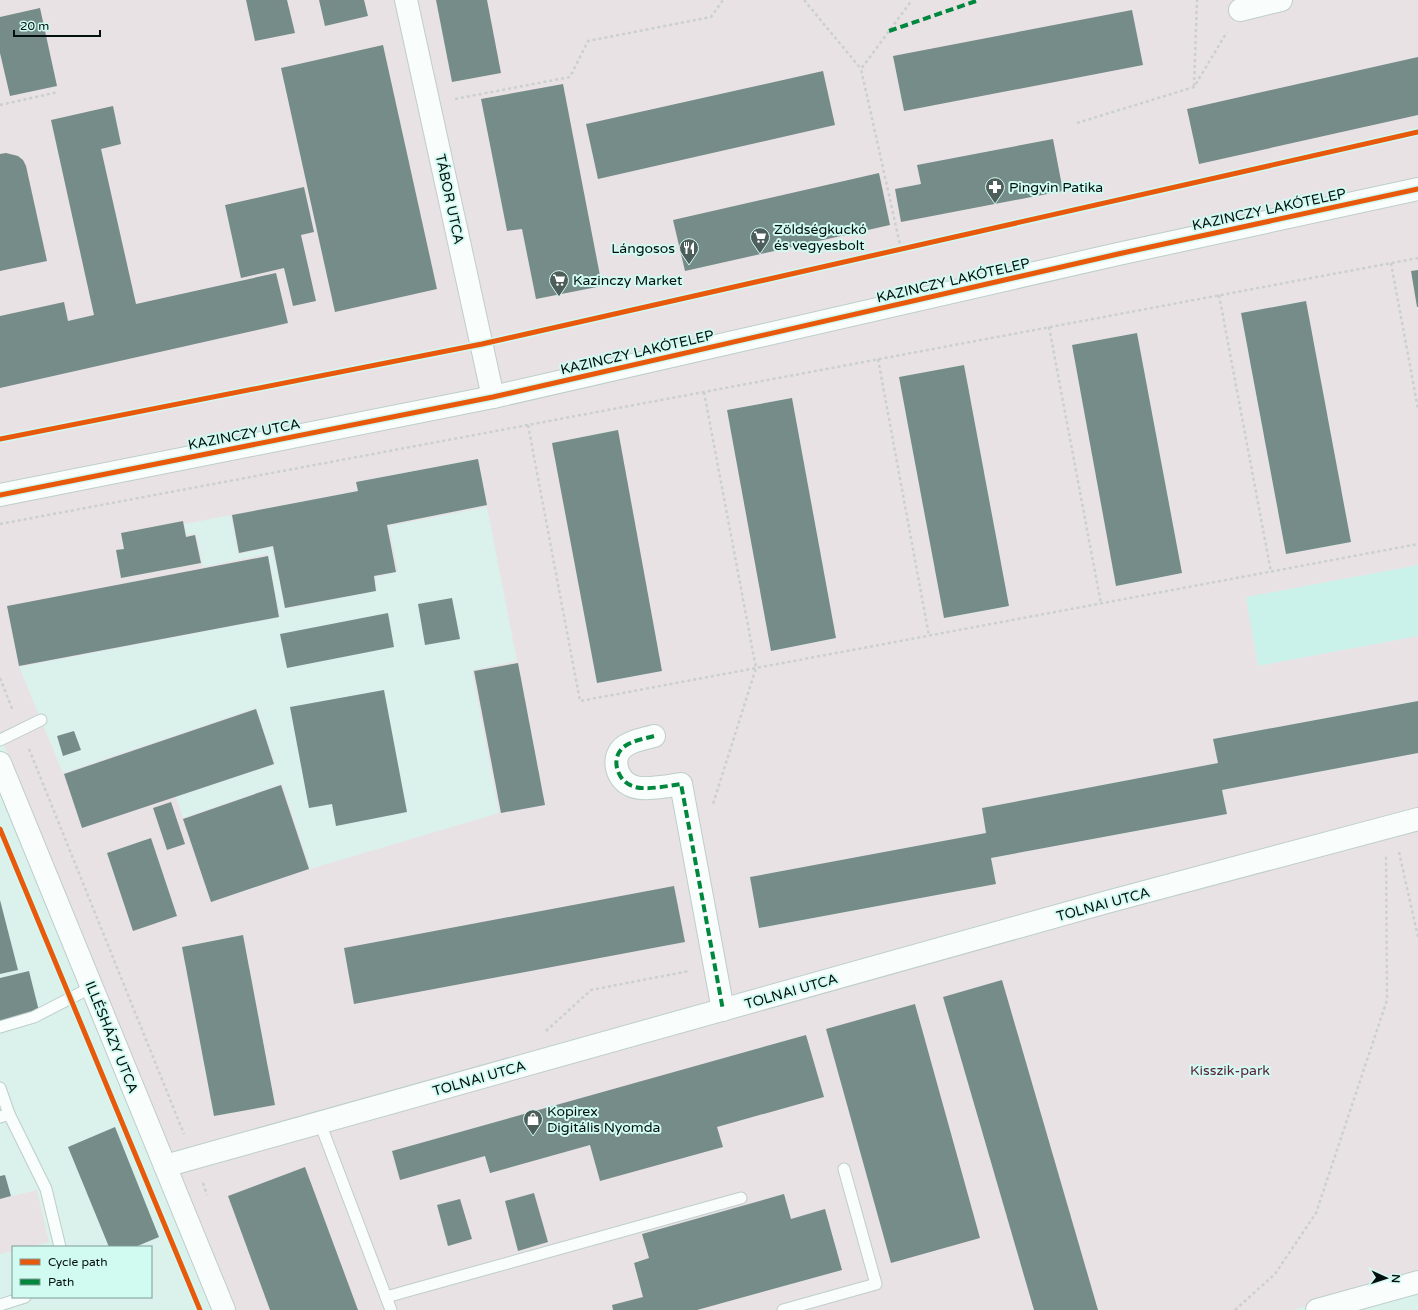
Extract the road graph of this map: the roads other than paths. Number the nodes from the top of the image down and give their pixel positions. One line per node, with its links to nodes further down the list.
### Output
1 (406, 0): 5 (street, TÁBOR UTCA)
2 (1281, 0): 3 (street)
3 (1240, 10)
4 (1418, 189): 5 (street, KAZINCZY LAKÓTELEP)
5 (493, 397): 6 (street, KAZINCZY UTCA)
6 (0, 495)
7 (41, 720): 9 (lane)
8 (654, 736): 13 (street)
9 (0, 740)
10 (2, 774): 12 (street, ILLÉSHÁZY UTCA)
11 (1418, 819): 13 (street, TOLNAI UTCA)
12 (92, 987): 14 (lane); 18 (street, ILLÉSHÁZY UTCA)
13 (723, 1010): 17 (street, TOLNAI UTCA)
14 (0, 1027)
15 (0, 1088): 16 (lane)
16 (4, 1116): 21 (lane)
17 (320, 1123): 18 (street, TOLNAI UTCA); 23 (lane)
18 (165, 1166): 26 (street, ILLÉSHÁZY UTCA)
19 (844, 1169): 28 (lane)
20 (741, 1198): 23 (lane)
21 (60, 1246)
22 (1418, 1282): 29 (street)
23 (386, 1297): 27 (lane)
24 (21, 1298): 25 (lane)
25 (0, 1304)
26 (224, 1310)
27 (391, 1310)
28 (784, 1310)
29 (1317, 1310)

